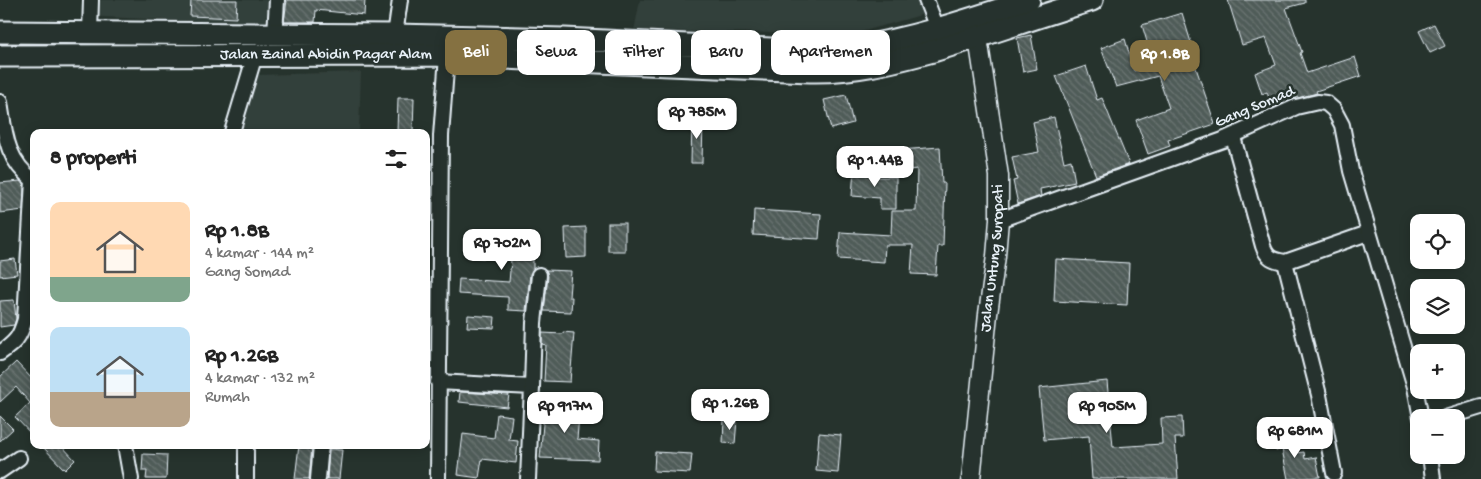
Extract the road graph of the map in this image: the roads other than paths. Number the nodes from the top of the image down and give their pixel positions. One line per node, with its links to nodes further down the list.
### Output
1 (91, 0): 10 (street)
2 (277, 0): 11 (street)
3 (400, 0): 12 (street)
4 (926, 0): 8 (street)
5 (1029, 0): 8 (highway, Jalan Zainal Abidin Pagar Alam)
6 (1092, 0): 7 (highway, Jalan Zainal Abidin Pagar Alam)
7 (1066, 4): 13 (highway, Jalan Zainal Abidin Pagar Alam)
8 (937, 28): 15 (highway, Jalan Zainal Abidin Pagar Alam)
9 (0, 32): 10 (highway, Jalan Zainal Abidin Pagar Alam)
10 (90, 32): 11 (highway, Jalan Zainal Abidin Pagar Alam)
11 (275, 34): 12 (highway, Jalan Zainal Abidin Pagar Alam)
12 (395, 35): 14 (highway, Jalan Zainal Abidin Pagar Alam)
13 (978, 38): 21 (highway, Jalan Zainal Abidin Pagar Alam); 27 (main road, Jalan Untung Suropati)
14 (605, 51)
15 (681, 52)
16 (605, 53): 18 (highway, Jalan Zainal Abidin Pagar Alam)
17 (255, 55): 19 (highway, Jalan Zainal Abidin Pagar Alam); 20 (highway, Jalan Zainal Abidin Pagar Alam); 24 (street)
18 (507, 55)
19 (0, 56)
20 (445, 56)
21 (681, 57)
22 (447, 75): 33 (street)
23 (0, 102): 26 (street)
24 (233, 129)
25 (1233, 137): 27 (street, Gang Somad); 28 (street, Gang Somad); 30 (street)
26 (30, 178)
27 (999, 220): 50 (main road, Jalan Untung Suropati)
28 (1368, 233): 30 (street); 36 (street, Gang Somad)
29 (30, 242): 32 (street)
30 (1285, 262): 44 (street)
31 (539, 275): 34 (street)
32 (0, 353)
33 (438, 382): 34 (street); 48 (street)
34 (532, 387): 49 (street)
35 (1481, 407): 37 (street)
36 (1419, 409)
37 (1465, 412)
38 (126, 449): 45 (street)
39 (246, 449): 46 (street)
40 (321, 449): 47 (street)
41 (19, 458): 43 (street)
42 (1431, 464): 51 (street)
43 (0, 472)
44 (1334, 473)
45 (131, 479)
46 (246, 479)
47 (318, 479)
48 (438, 479)
49 (528, 479)
50 (971, 479)
51 (1433, 479)

